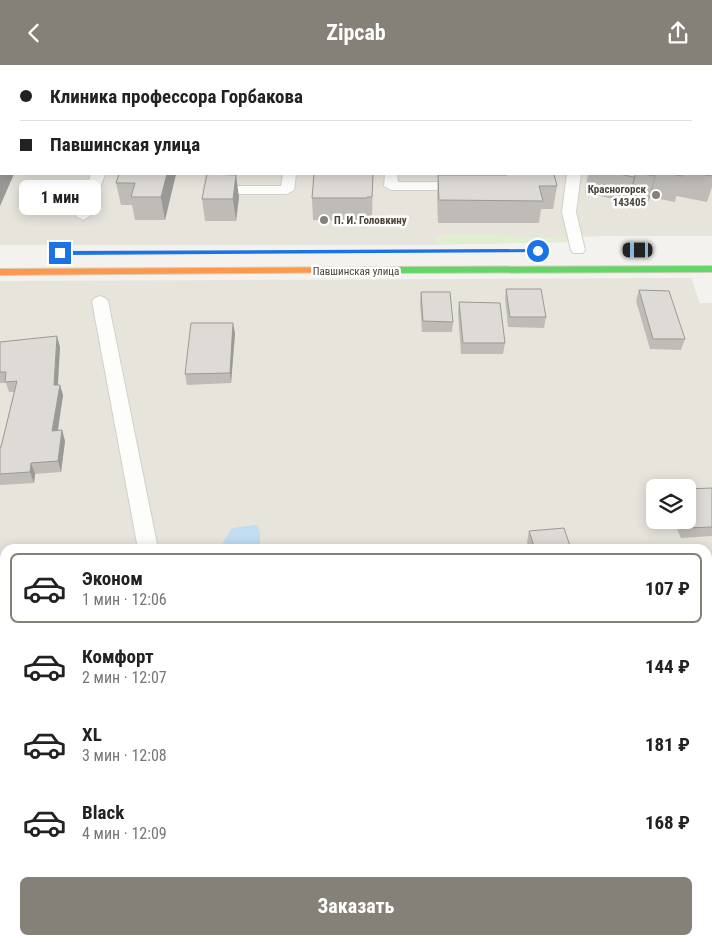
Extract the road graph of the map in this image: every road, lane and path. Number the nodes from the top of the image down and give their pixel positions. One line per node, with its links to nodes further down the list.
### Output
1 (98, 175): 7 (lane)
2 (213, 175): 3 (lane)
3 (289, 175)
4 (391, 175): 5 (lane)
5 (467, 175)
6 (574, 175): 8 (lane)
7 (83, 216)
8 (578, 250)
9 (712, 269): 10 (main road, Павшинская улица)
10 (0, 272)
11 (100, 301): 12 (lane)
12 (147, 544)

